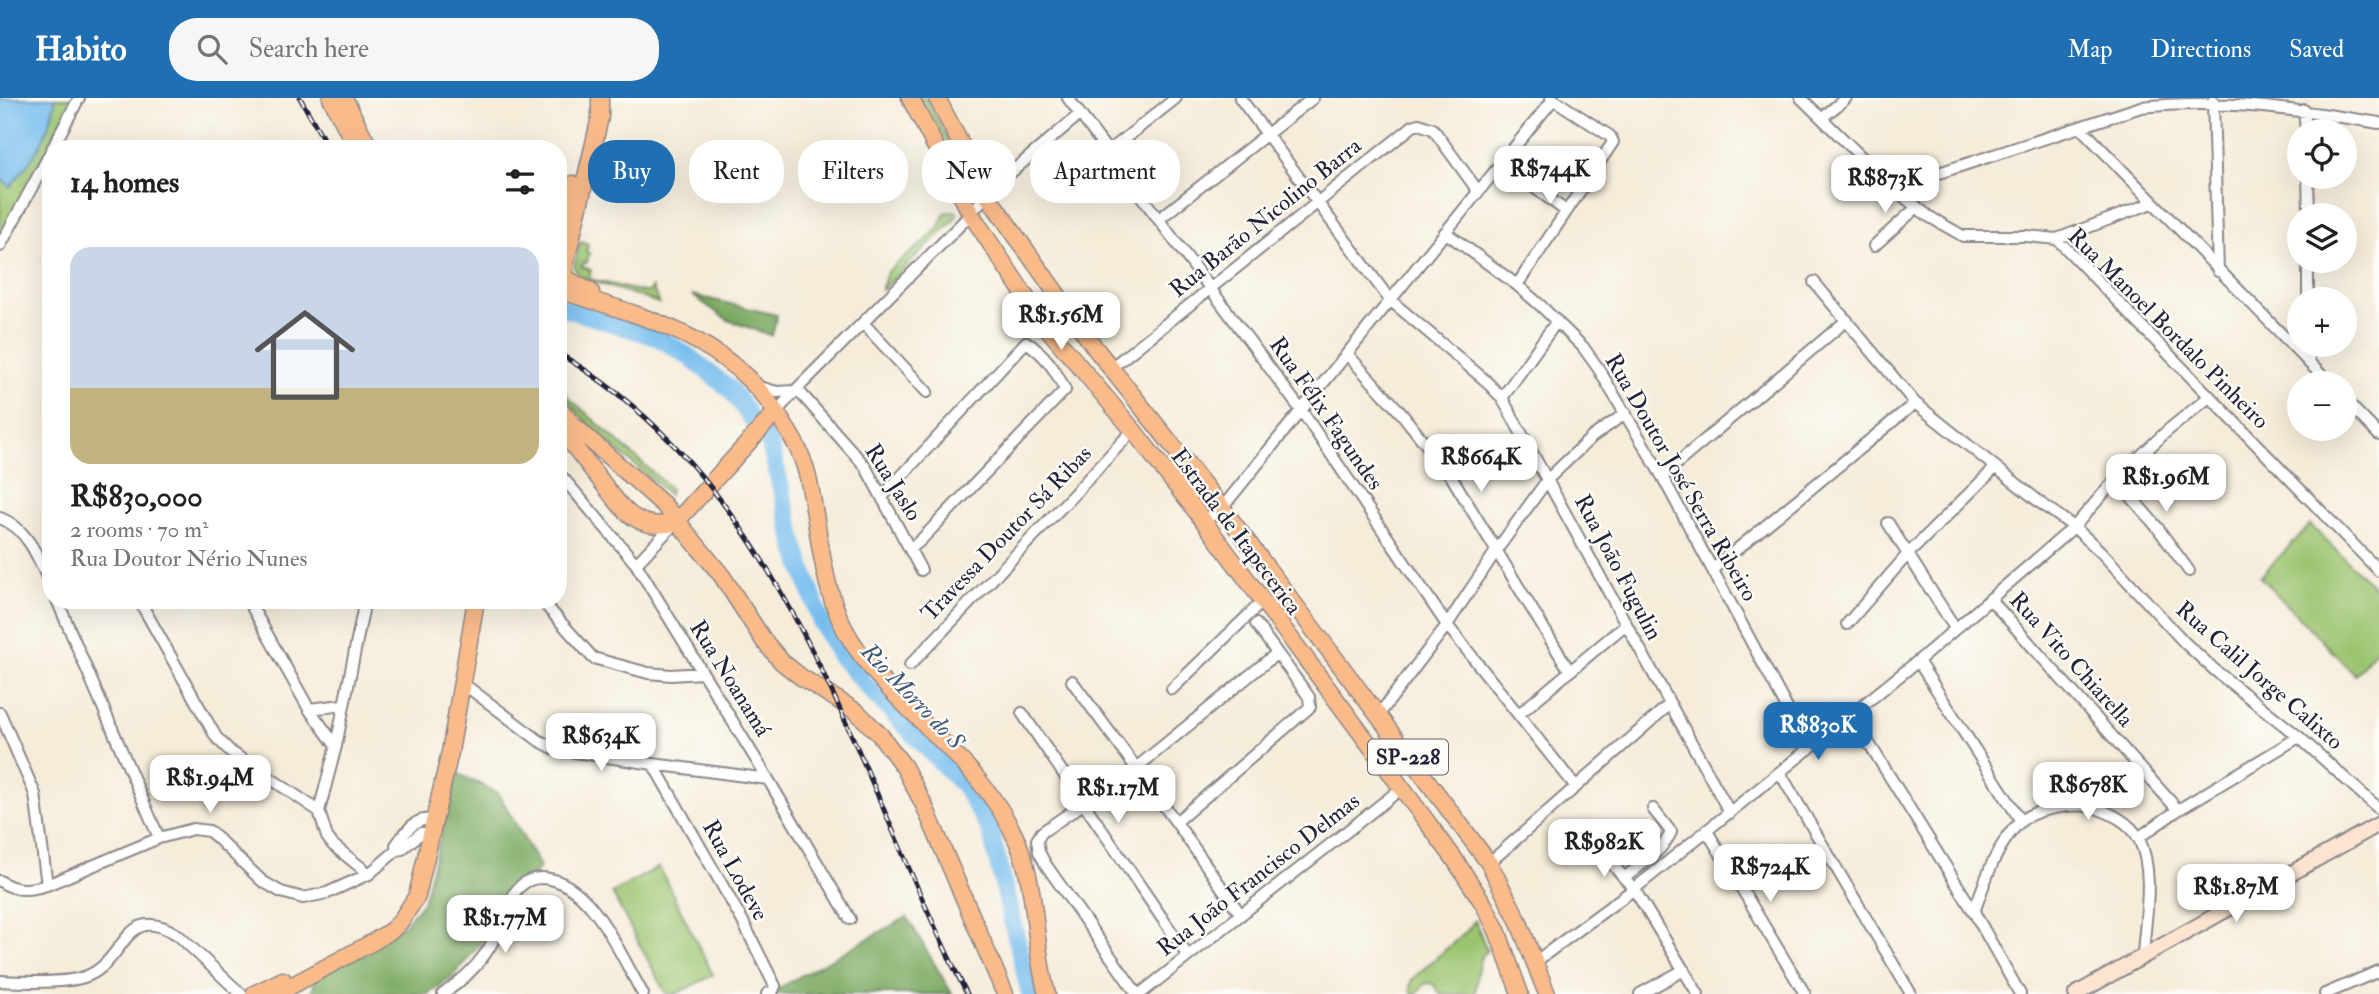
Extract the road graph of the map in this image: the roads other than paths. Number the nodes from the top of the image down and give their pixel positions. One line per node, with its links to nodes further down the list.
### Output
1 (79, 98): 22 (street)
2 (331, 98): 23 (main road)
3 (344, 98): 24 (main road)
4 (599, 98): 33 (main road); 47 (main road)
5 (910, 98): 41 (main road, Estrada de Itapecerica / SP-228)
6 (937, 98): 25 (main road, Estrada de Itapecerica / SP-228)
7 (1068, 98): 16 (street, Rua Félix Fagundes)
8 (1176, 98): 27 (street)
9 (1240, 98): 21 (street, Rua João Fugulin)
10 (1313, 98): 21 (street)
11 (1801, 98): 17 (street, Rua Manoel Bordalo Pinheiro)
12 (1846, 98): 17 (street)
13 (2213, 100): 14 (street); 20 (street); 48 (street)
14 (2289, 103): 15 (street)
15 (2304, 110): 18 (street); 19 (street)
16 (1080, 114): 26 (street, Rua Félix Fagundes); 30 (street)
17 (1822, 118): 31 (street, Rua Manoel Bordalo Pinheiro)
18 (2305, 119)
19 (2379, 123)
20 (2080, 127): 31 (street); 38 (street)
21 (1267, 134): 34 (street, Rua João Fugulin); 42 (street)
22 (57, 140)
23 (352, 140)
24 (365, 140)
25 (959, 140)
26 (1099, 140)
27 (1123, 140)
28 (1501, 163): 32 (street); 40 (street); 40 (street)
29 (42, 168): 45 (street)
30 (1016, 168)
31 (1893, 188): 39 (street, Rua Manoel Bordalo Pinheiro)
32 (1478, 191): 34 (street, Rua Barão Nicolino Barra); 43 (street)
33 (567, 202)
34 (1316, 202): 52 (street, Rua Barão Nicolino Barra); 54 (street, Rua João Fugulin)
35 (980, 203): 41 (street)
36 (993, 203): 62 (main road, Estrada de Itapecerica / SP-228)
37 (1147, 203): 42 (street, Rua Félix Fagundes)
38 (2152, 203): 44 (street); 48 (street)
39 (1916, 208): 44 (street, Rua Manoel Bordalo Pinheiro); 46 (street)
40 (1566, 211): 51 (street)
41 (971, 214): 58 (street); 69 (main road, Estrada de Itapecerica / SP-228)
42 (1159, 219): 52 (street, Rua Félix Fagundes)
43 (1445, 232): 51 (street, Rua Doutor José Serra Ribeiro); 54 (street)
44 (2057, 239): 67 (street, Rua Manoel Bordalo Pinheiro)
45 (0, 246)
46 (1874, 246)
47 (567, 254)
48 (2218, 271): 61 (street)
49 (567, 277): 55 (main road)
50 (1814, 282): 56 (street, Rua Calil Jorge Calixto)
51 (1517, 285): 57 (street, Rua Doutor José Serra Ribeiro)
52 (1209, 287): 62 (street, Rua Barão Nicolino Barra); 71 (street, Rua Félix Fagundes)
53 (567, 293): 55 (main road)
54 (1390, 300): 59 (street); 68 (street, Rua João Fugulin)
55 (644, 316): 64 (main road)
56 (1847, 320): 70 (street, Rua Calil Jorge Calixto); 80 (street)
57 (1557, 321): 68 (street); 74 (street, Rua Doutor José Serra Ribeiro)
58 (863, 323): 65 (street); 66 (street)
59 (1347, 354): 71 (street); 92 (street)
60 (2309, 357): 61 (street)
61 (2309, 363): 63 (street)
62 (1111, 368): 85 (main road, Estrada de Itapecerica / SP-228)
63 (2317, 371)
64 (756, 386): 65 (street); 72 (main road)
65 (793, 392): 72 (street); 84 (street, Rua Jaslo)
66 (927, 392)
67 (2210, 397): 82 (street); 99 (street, Rua Manoel Bordalo Pinheiro)
68 (1502, 398): 81 (street, Rua João Fugulin)
69 (1108, 399): 76 (main road, Estrada de Itapecerica / SP-228); 85 (main road)
70 (1915, 403): 79 (street, Rua Calil Jorge Calixto); 96 (street)
71 (1301, 410): 85 (street); 110 (street, Rua Félix Fagundes)
72 (776, 412): 87 (main road); 174 (main road)
73 (2357, 412): 77 (street)
74 (1626, 413): 80 (street, Rua Doutor José Serra Ribeiro); 81 (street)
75 (567, 418): 87 (main road)
76 (1133, 430): 88 (main road, Estrada de Itapecerica / SP-228); 115 (street, Travessa Doutor Sá Ribas)
77 (2379, 435)
78 (567, 440): 87 (main road)
79 (1996, 468): 90 (street, Rua Calil Jorge Calixto); 93 (street)
80 (1662, 476): 96 (street, Rua Doutor José Serra Ribeiro)
81 (1549, 479): 92 (street); 111 (street, Rua João Fugulin)
82 (2116, 479): 90 (street); 98 (street)
83 (567, 483): 94 (street, Rua Noanamá)
84 (882, 497): 91 (street, Rua Jaslo); 91 (street)
85 (1222, 508): 88 (street); 128 (main road, Estrada de Itapecerica / SP-228)
86 (0, 518): 95 (street)
87 (676, 522): 94 (street); 173 (main road)
88 (1203, 522): 101 (main road, Estrada de Itapecerica / SP-228)
89 (1888, 523): 93 (street)
90 (2074, 527): 100 (street); 129 (street, Rua Calil Jorge Calixto)
91 (910, 549): 97 (street, Rua Jaslo)
92 (1496, 551): 110 (street); 116 (street)
93 (1908, 554): 109 (street); 112 (street)
94 (636, 564): 117 (street, Rua Noanamá)
95 (42, 566)
96 (1713, 569): 131 (street, Rua Doutor José Serra Ribeiro)
97 (921, 570)
98 (2189, 571)
99 (2379, 571)
100 (1990, 599): 112 (street); 141 (street, Rua Vito Chiarella)
101 (1262, 602): 120 (street); 137 (main road, Estrada de Itapecerica / SP-228)
102 (61, 609): 149 (street)
103 (144, 609): 142 (street)
104 (253, 609): 123 (street)
105 (363, 609): 121 (street)
106 (476, 609): 119 (main road)
107 (549, 609): 117 (street)
108 (1256, 624): 113 (street)
109 (1847, 624)
110 (1447, 625): 126 (street, Rua Félix Fagundes); 128 (street)
111 (1625, 625): 116 (street); 122 (street, Rua João Fugulin)
112 (1955, 628): 114 (street)
113 (1276, 654): 133 (street); 145 (street)
114 (1918, 661): 127 (street); 144 (street)
115 (910, 665)
116 (1569, 670): 126 (street)
117 (703, 673): 135 (street, Rua Noanamá)
118 (1072, 681): 133 (street)
119 (460, 685): 132 (street); 147 (main road)
120 (1172, 690)
121 (343, 705): 123 (street); 130 (street)
122 (1670, 705): 136 (street); 143 (street, Rua João Fugulin)
123 (309, 709): 130 (street)
124 (0, 713): 156 (street)
125 (1022, 713): 138 (street)
126 (1519, 714): 136 (street, Rua Félix Fagundes)
127 (1852, 716): 131 (street); 158 (street)
128 (1377, 717): 152 (main road, Estrada de Itapecerica / SP-228)
129 (2300, 737): 140 (street, Rua Calil Jorge Calixto); 141 (street)
130 (336, 746): 142 (street)
131 (1809, 749): 134 (street)
132 (653, 764): 135 (street); 172 (street, Rua Lodeve)
133 (1136, 768): 138 (street); 145 (street)
134 (1780, 773): 143 (street); 181 (street)
135 (768, 779): 160 (street, Rua Noanamá)
136 (1576, 787): 152 (street)
137 (1402, 788): 159 (street, Rua João Francisco Delmas); 176 (main road, Estrada de Itapecerica / SP-228)
138 (1085, 804): 162 (street); 175 (street)
139 (1653, 808): 154 (street)
140 (2379, 809)
141 (2178, 810): 150 (street)
142 (319, 811): 153 (street)
143 (1730, 813): 148 (street)
144 (2021, 821): 150 (street); 158 (street)
145 (1176, 822): 159 (street)
146 (2379, 824): 161 (main road)
147 (428, 826): 153 (street); 167 (main road); 168 (main road)
148 (1707, 831): 157 (street); 180 (street)
149 (159, 838): 153 (street); 156 (street)
150 (2138, 838): 161 (street)
151 (1599, 849): 154 (street)
152 (1489, 863): 163 (main road, Estrada de Itapecerica / SP-228)
153 (369, 874)
154 (1624, 878): 157 (street)
155 (0, 881): 156 (street)
156 (47, 885)
157 (1634, 889): 163 (street); 164 (street)
158 (1974, 912): 182 (street)
159 (1241, 915): 162 (street, Rua João Francisco Delmas)
160 (850, 919)
161 (2143, 955): 183 (main road)
162 (1188, 956): 175 (street, Rua João Francisco Delmas)
163 (1535, 962): 177 (main road, Estrada de Itapecerica / SP-228)
164 (1684, 970): 178 (street); 179 (street)
165 (2379, 971): 184 (street)
166 (0, 981): 169 (street)
167 (302, 986): 168 (main road)
168 (263, 993)
169 (241, 994)
170 (443, 994): 171 (street)
171 (643, 994)
172 (767, 994)
173 (1005, 994)
174 (1047, 994)
175 (1139, 994)
176 (1520, 994)
177 (1547, 994)
178 (1640, 994)
179 (1698, 994)
180 (1805, 994)
181 (1911, 994)
182 (2020, 994)
183 (2076, 994)
184 (2325, 994)

